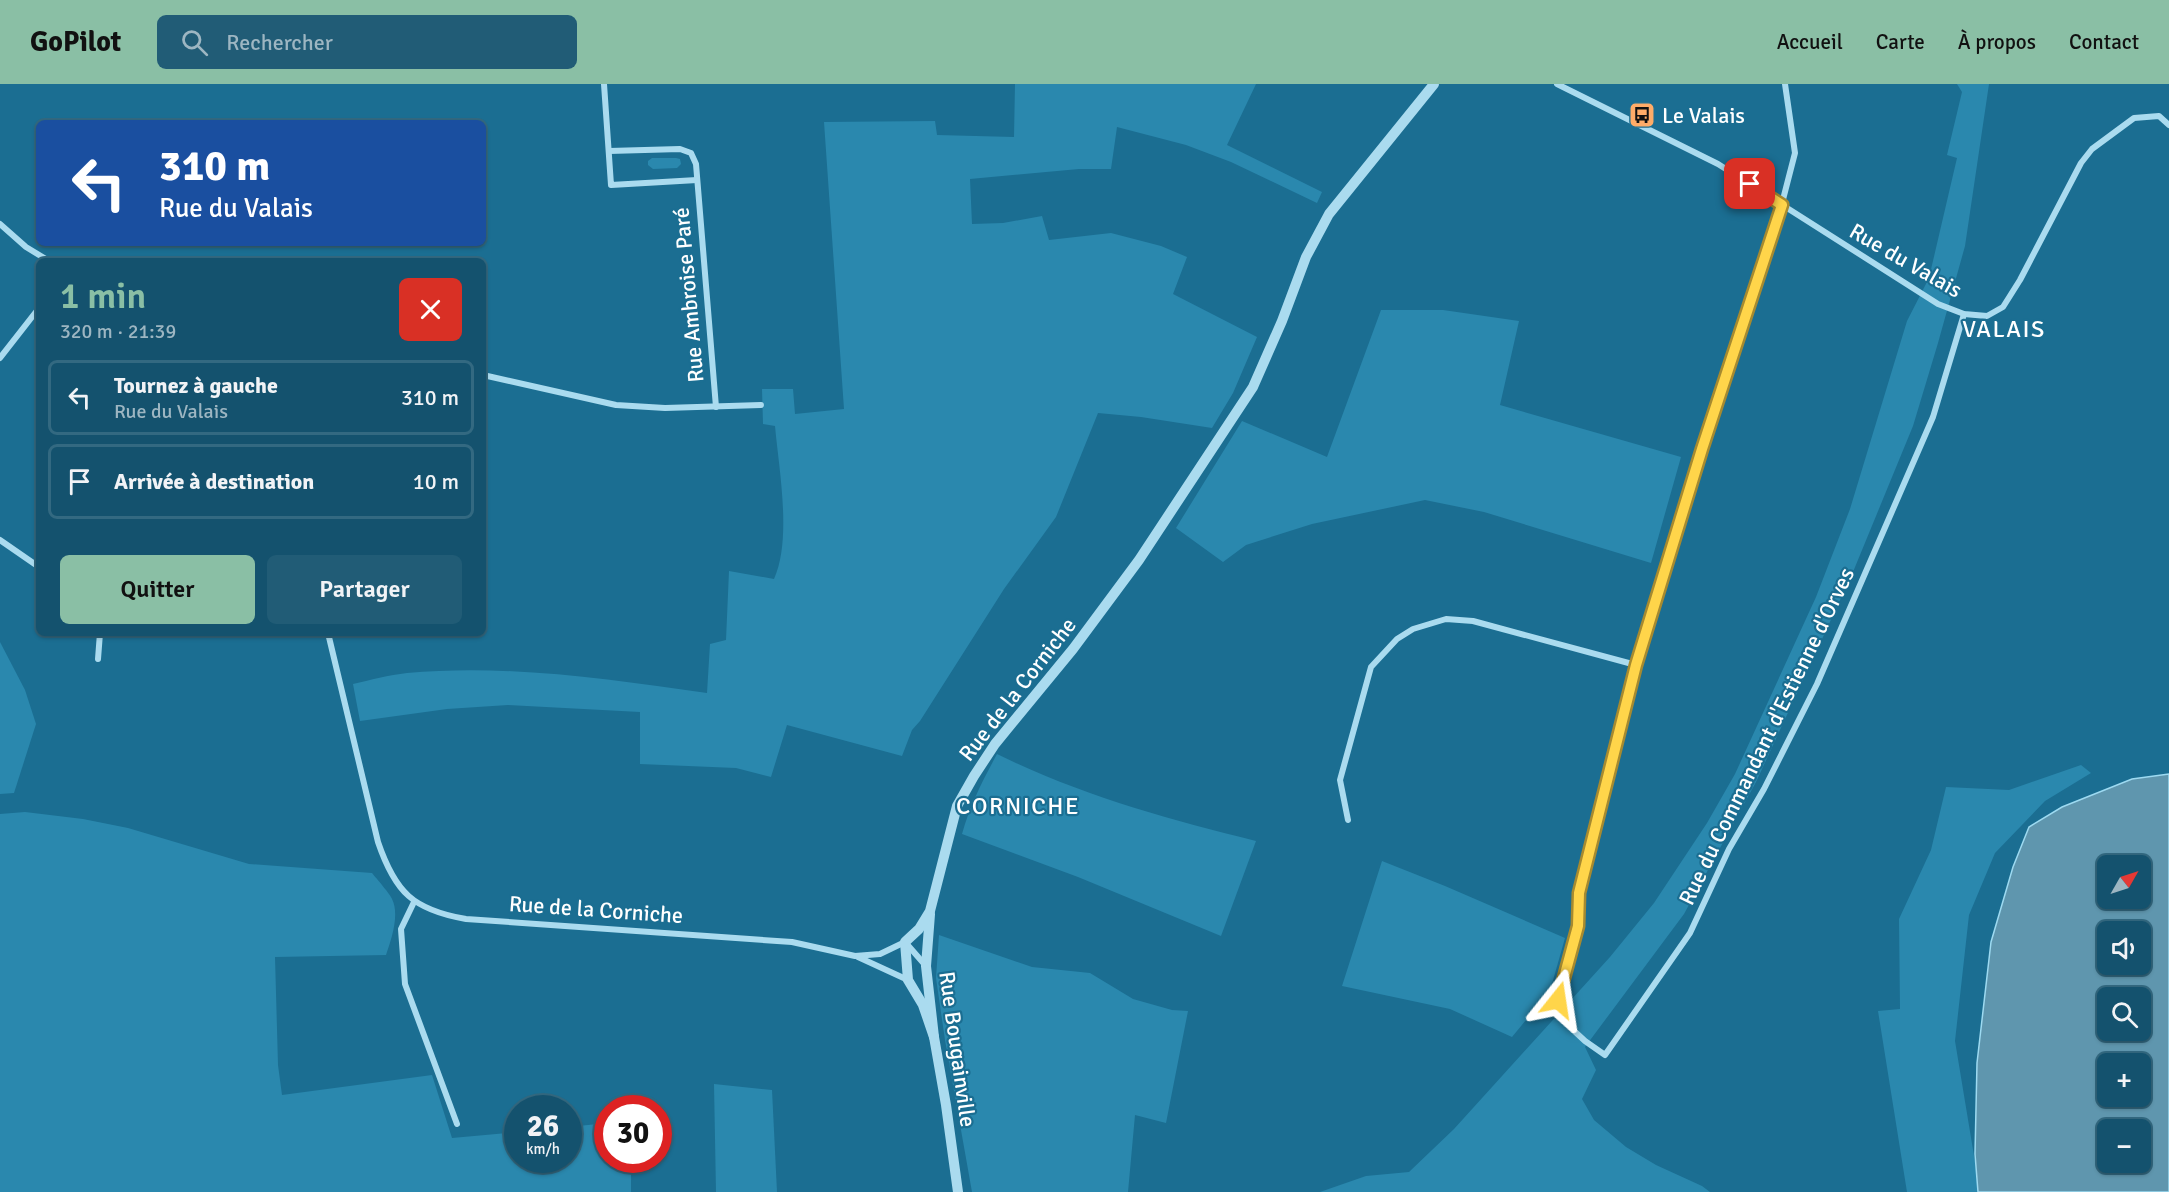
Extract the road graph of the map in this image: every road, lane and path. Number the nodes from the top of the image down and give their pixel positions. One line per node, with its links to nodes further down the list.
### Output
1 (604, 84): 6 (street, Rue Ambroise Paré)
2 (1434, 84): 25 (street, Rue de la Corniche)
3 (1557, 84): 8 (street, Rue du Valais)
4 (1785, 84): 8 (street)
5 (2169, 125): 12 (street, Rue du Valais)
6 (609, 151): 7 (street, Rue Ambroise Paré); 7 (street, Rue Ambroise Paré)
7 (697, 180): 16 (street, Rue Ambroise Paré)
8 (1782, 205): 12 (street, Rue du Valais); 22 (street)
9 (0, 224): 10 (street)
10 (44, 258)
11 (36, 313): 13 (street)
12 (1964, 314): 22 (street, Rue du Commandant d'Estienne d'Orves)
13 (0, 358)
14 (486, 376): 16 (street)
15 (761, 405): 16 (street)
16 (716, 407)
17 (0, 540): 18 (street)
18 (36, 565)
19 (100, 636): 21 (street)
20 (329, 636): 24 (street, Rue de la Corniche)
21 (99, 659)
22 (1636, 665): 23 (street)
23 (1348, 820)
24 (414, 902): 27 (street, Rue de la Corniche); 31 (street)
25 (930, 911): 26 (street, Rue de la Corniche); 28 (street, Rue Bougainville)
26 (905, 942): 27 (street, Rue de la Corniche); 28 (street); 29 (street)
27 (855, 956): 29 (street)
28 (926, 966): 30 (street, Rue Bougainville)
29 (908, 980): 30 (street)
30 (934, 1037): 32 (street, Rue Bougainville)
31 (457, 1124)
32 (958, 1192)

